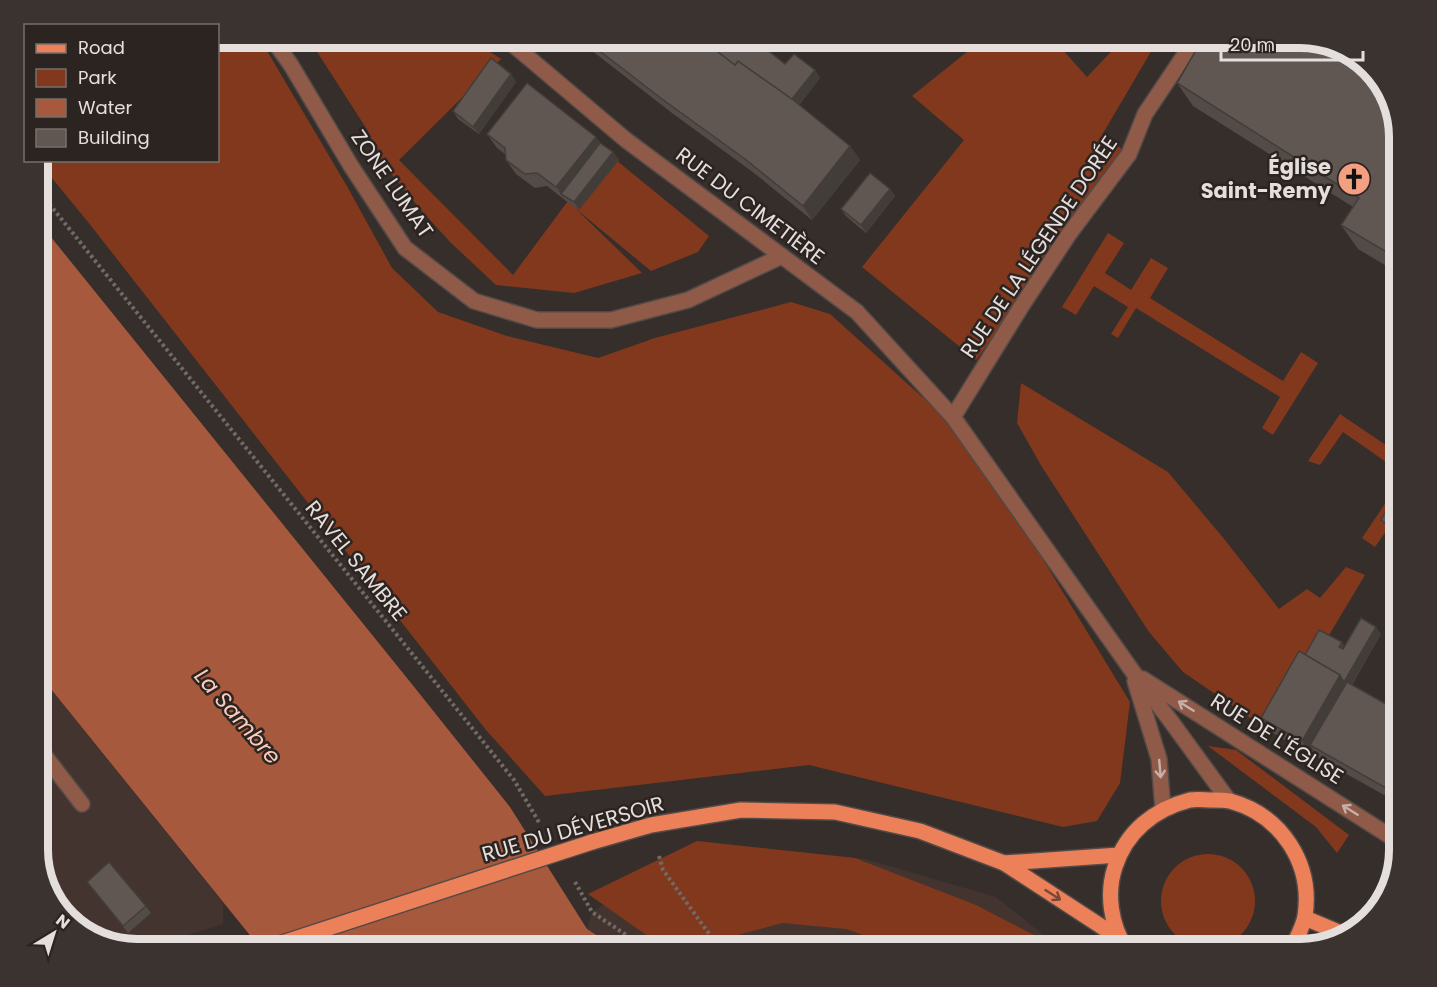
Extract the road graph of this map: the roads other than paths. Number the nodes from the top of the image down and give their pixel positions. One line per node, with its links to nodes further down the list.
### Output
1 (279, 48): 4 (street, ZONE LUMAT)
2 (517, 48): 4 (street, RUE DU CIMETIÈRE)
3 (1189, 48): 5 (street, RUE DE LA LÉGENDE DORÉE)
4 (782, 256): 5 (street, RUE DU CIMETIÈRE)
5 (953, 417): 6 (street, RUE DE L'ÉGLISE)
6 (1132, 672): 8 (street, RUE DE L'ÉGLISE); 10 (street, RUE DE L'ÉGLISE, one-way to 10); 11 (street, RUE DE L'ÉGLISE, one-way to 6)
7 (48, 760): 9 (street)
8 (1229, 801): 10 (main road); 14 (main road)
9 (82, 804)
10 (1162, 810): 12 (main road)
11 (1389, 835)
12 (1119, 855): 13 (main road, RUE DU DÉVERSOIR); 18 (main road)
13 (1004, 863): 16 (main road, RUE DU DÉVERSOIR, bridge); 17 (main road, RUE DU DÉVERSOIR, one-way to 17)
14 (1305, 918): 15 (main road); 19 (main road)
15 (1336, 931)
16 (297, 939)
17 (1115, 939)
18 (1120, 939)
19 (1296, 939)

